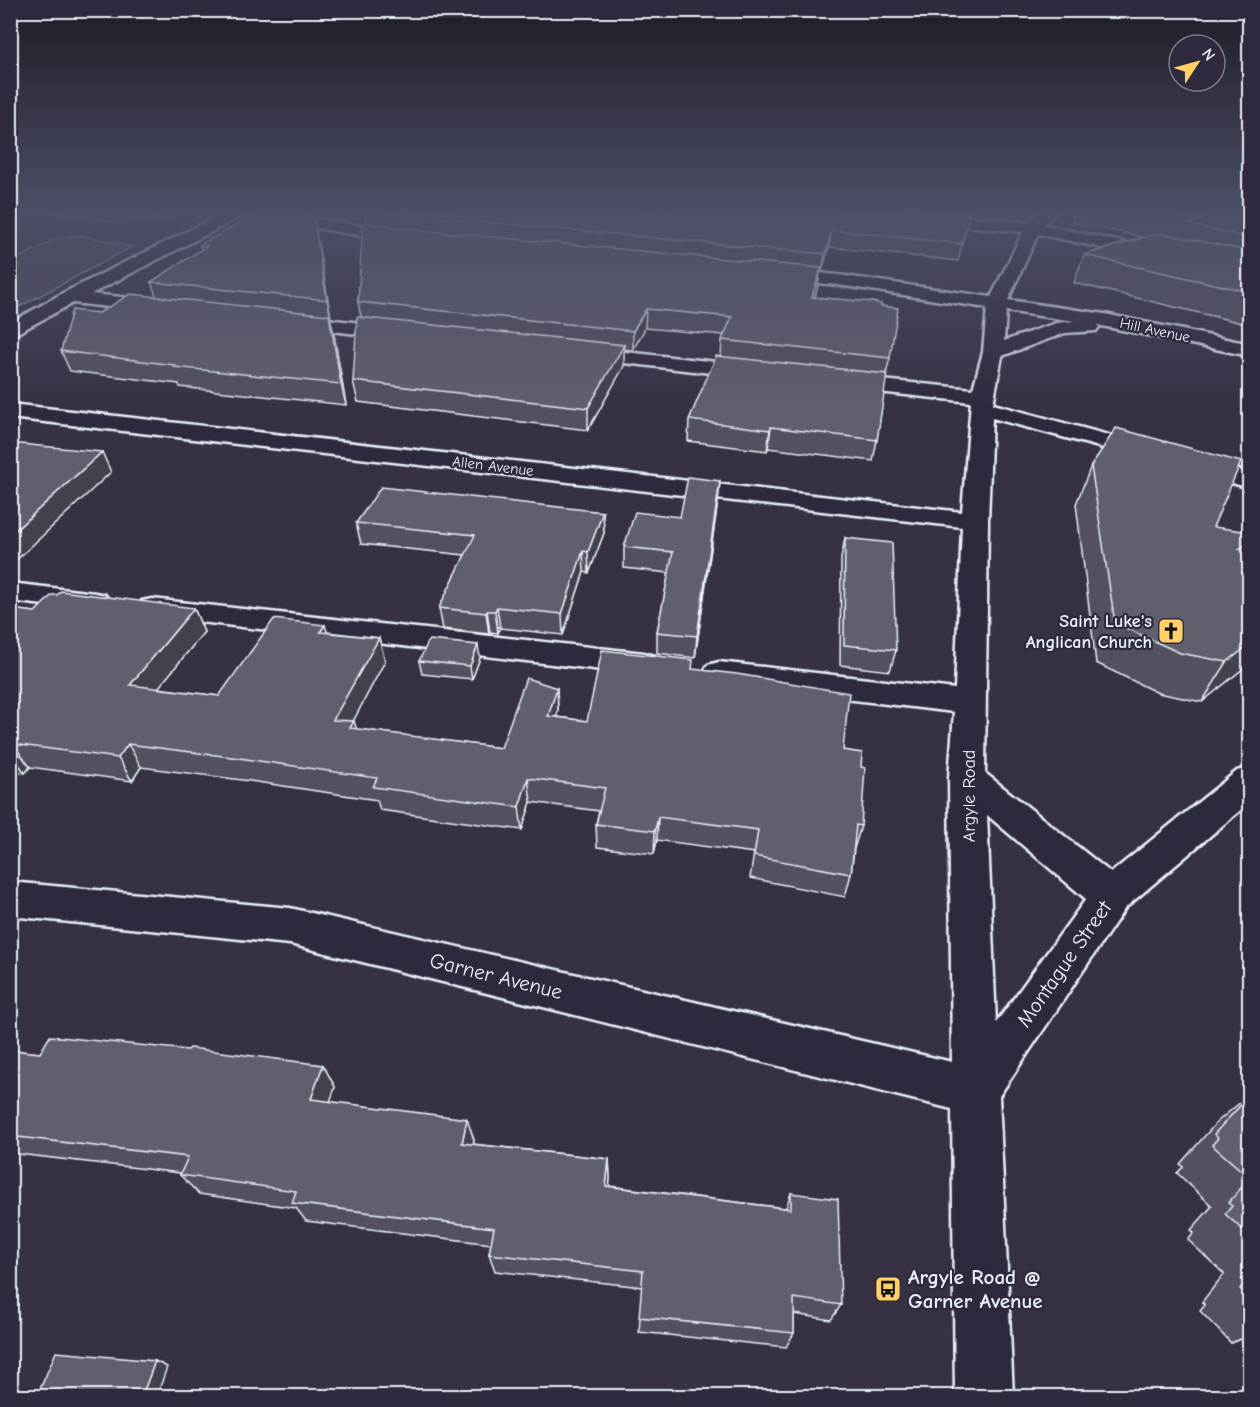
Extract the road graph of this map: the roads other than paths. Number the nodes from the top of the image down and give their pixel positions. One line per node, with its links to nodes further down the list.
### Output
1 (110, 277): 4 (street)
2 (803, 277): 5 (street, Hill Avenue)
3 (1010, 277): 5 (street, Argyle Road)
4 (70, 297): 6 (street); 9 (street)
5 (997, 303): 8 (street, Hill Avenue); 13 (street, Argyle Road)
6 (177, 309)
7 (272, 319): 10 (street)
8 (1139, 326): 12 (street, Hill Avenue); 13 (street)
9 (10, 331)
10 (414, 335)
11 (556, 350): 14 (street)
12 (1250, 350)
13 (993, 352): 16 (street, Argyle Road)
14 (769, 374)
15 (817, 379): 16 (street)
16 (982, 403): 18 (street); 19 (street, Argyle Road)
17 (10, 411): 19 (street, Allen Avenue)
18 (1250, 481)
19 (975, 521): 21 (street, Argyle Road)
20 (10, 592): 21 (street)
21 (971, 702): 22 (street, Argyle Road)
22 (967, 778): 24 (street); 26 (street, Argyle Road)
23 (1250, 781): 24 (street, Montague Street)
24 (1111, 896): 26 (street, Montague Street)
25 (10, 899): 26 (street, Garner Avenue)
26 (975, 1091): 27 (street, Argyle Road)
27 (984, 1396)

